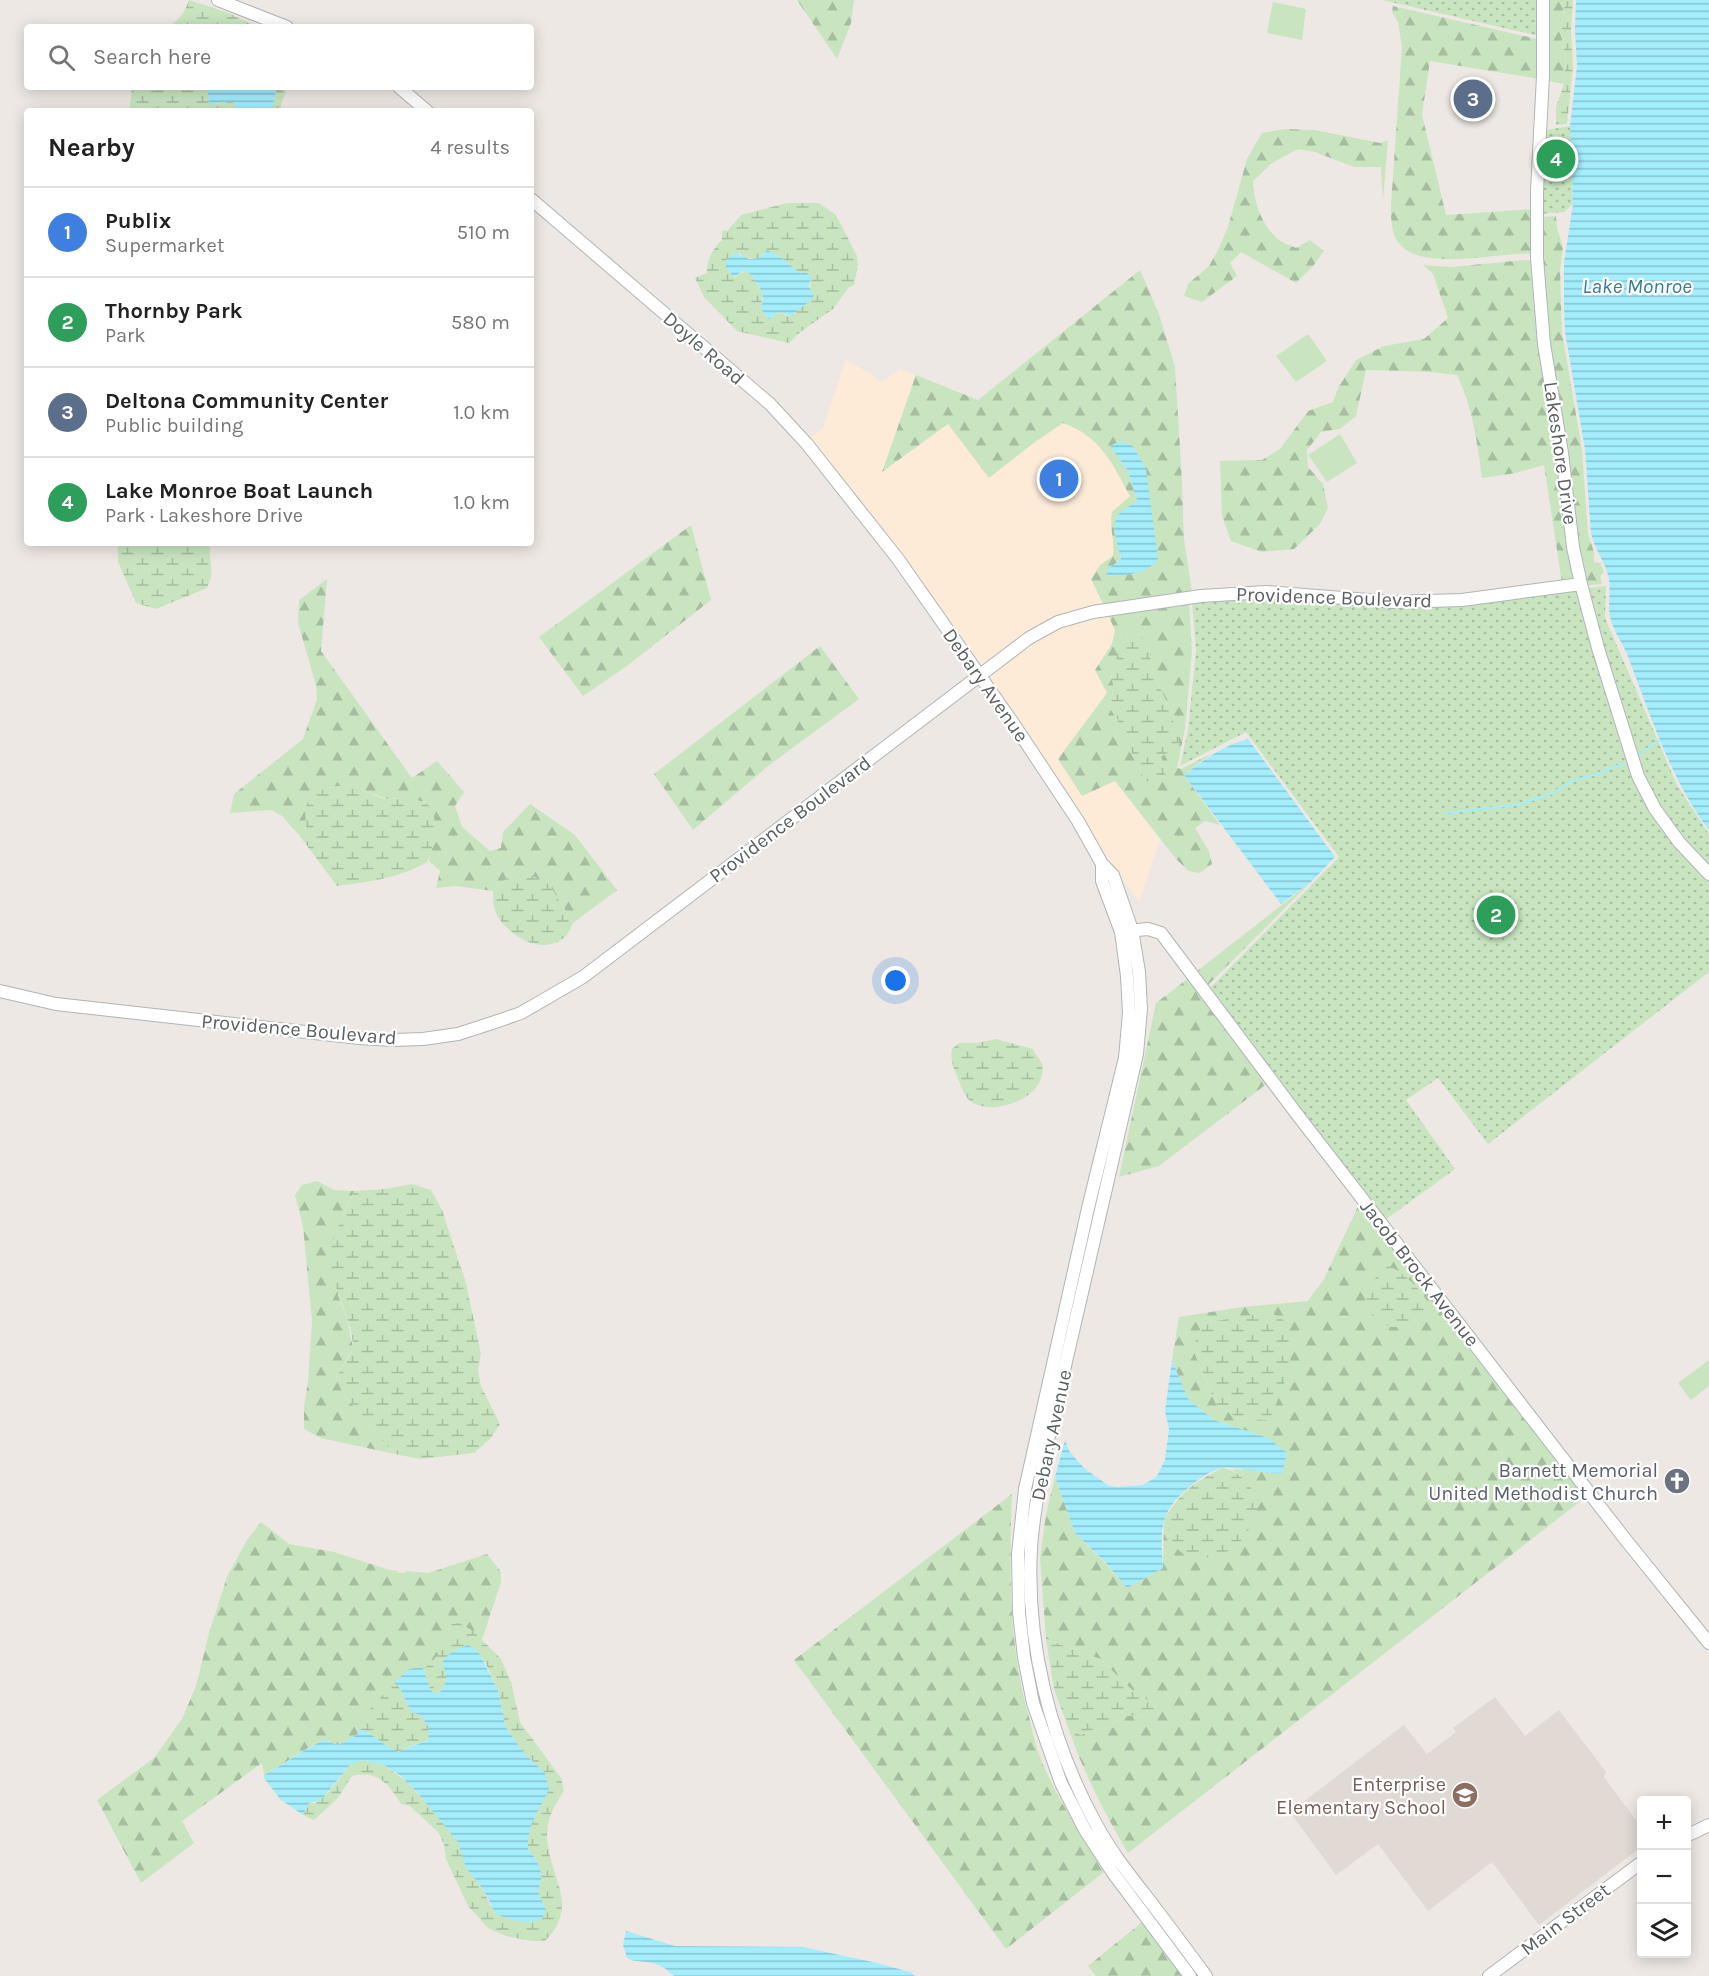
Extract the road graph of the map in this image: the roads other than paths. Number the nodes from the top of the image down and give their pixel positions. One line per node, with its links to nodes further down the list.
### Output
1 (218, 0): 3 (main road)
2 (1543, 0): 8 (main road, Lakeshore Drive)
3 (279, 24)
4 (402, 90): 5 (main road)
5 (424, 108)
6 (534, 202): 7 (main road, Doyle Road)
7 (862, 512): 9 (main road, Debary Avenue)
8 (1581, 584): 9 (main road, Providence Boulevard); 10 (main road, Lakeshore Drive)
9 (980, 675): 11 (main road, Debary Avenue); 12 (main road, Providence Boulevard)
10 (1709, 874)
11 (1126, 931): 13 (main road, Jacob Brock Avenue); 17 (main road, Debary Avenue); 18 (main road, Debary Avenue)
12 (0, 991)
13 (1709, 1643)
14 (1709, 1825): 15 (main road)
15 (1691, 1834)
16 (1637, 1865): 19 (main road, Main Street)
17 (1190, 1976)
18 (1206, 1976)
19 (1489, 1976)

